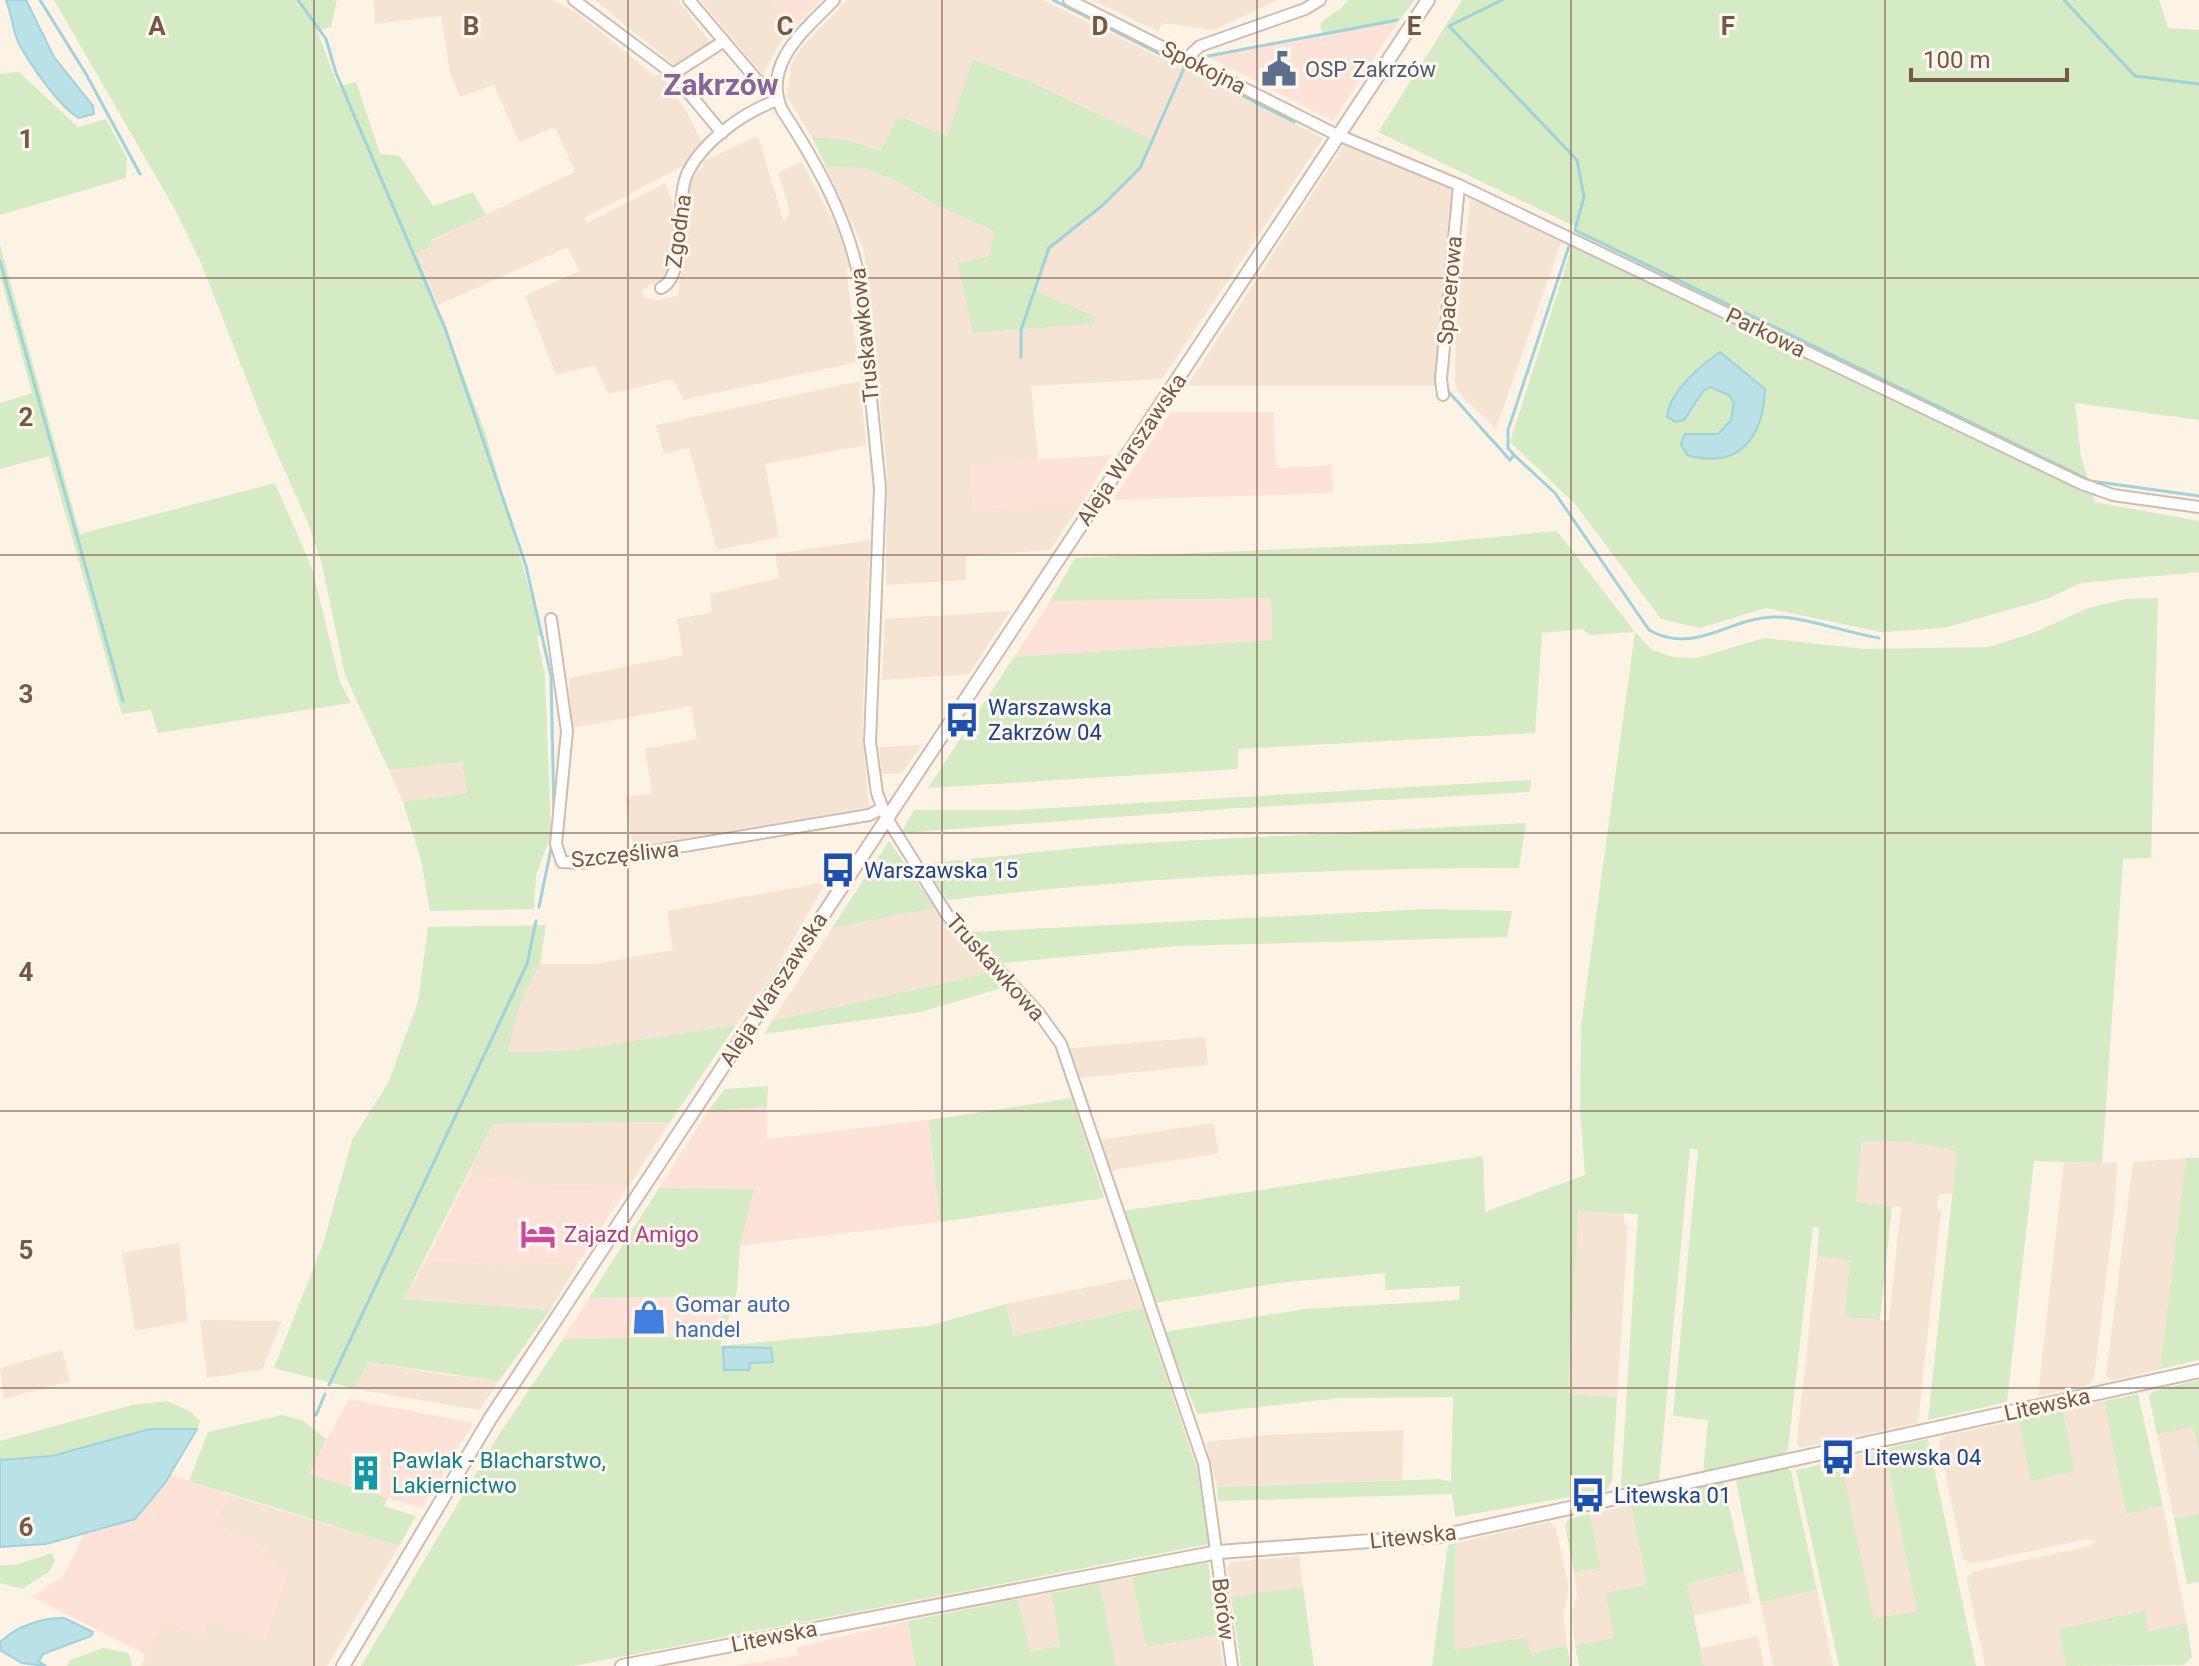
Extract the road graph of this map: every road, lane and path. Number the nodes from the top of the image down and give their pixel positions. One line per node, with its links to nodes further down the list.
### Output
1 (574, 0): 9 (street)
2 (689, 0): 7 (street)
3 (834, 0): 10 (street)
4 (1069, 0): 8 (street, Spokojna)
5 (1320, 0): 8 (street)
6 (1428, 0): 12 (street, Aleja Warszawska)
7 (724, 41): 9 (street); 10 (street)
8 (1187, 58): 12 (street, Spokojna)
9 (673, 74): 11 (street)
10 (778, 99): 11 (street, Zgodna); 18 (street, Truskawkowa)
11 (722, 133): 14 (street, Zgodna)
12 (1339, 134): 13 (street, Parkowa); 18 (street, Aleja Warszawska)
13 (1459, 185): 15 (street, Spacerowa); 16 (street, Parkowa)
14 (661, 288)
15 (1443, 395)
16 (2199, 507)
17 (551, 619): 18 (street, Szczęśliwa)
18 (884, 812): 20 (street, Truskawkowa); 21 (street, Aleja Warszawska)
19 (2199, 1371): 20 (street, Litewska)
20 (1218, 1552): 22 (street, Litewska); 23 (street, Borów)
21 (343, 1666)
22 (622, 1666)
23 (1232, 1666)

